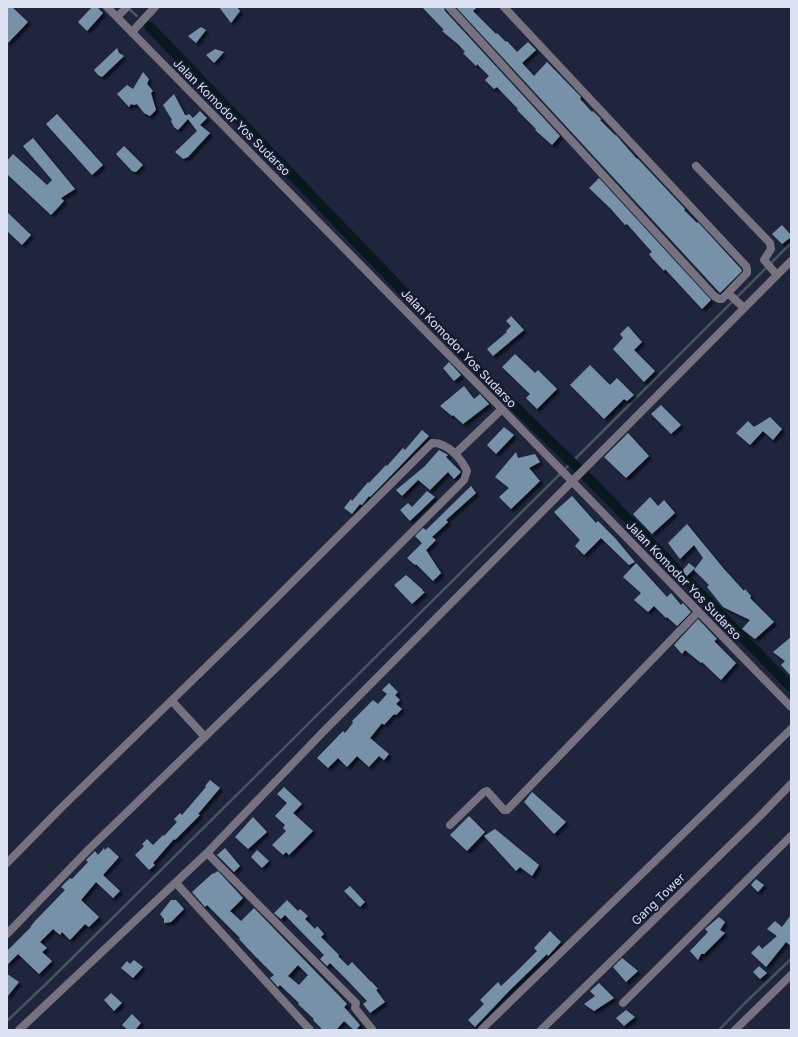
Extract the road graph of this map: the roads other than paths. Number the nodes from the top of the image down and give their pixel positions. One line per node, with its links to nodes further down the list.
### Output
1 (107, 7): 6 (street, Jalan Komodor Yos Sudarso)
2 (127, 7): 6 (street)
3 (449, 7): 11 (street)
4 (504, 7): 11 (street)
5 (152, 10): 7 (street)
6 (118, 16): 7 (street, Jalan Komodor Yos Sudarso)
7 (132, 32): 13 (street, Jalan Komodor Yos Sudarso)
8 (696, 166): 10 (street)
9 (791, 261): 10 (street)
10 (776, 274): 12 (street)
11 (729, 294): 12 (street)
12 (742, 307): 15 (street)
13 (502, 409): 14 (street); 15 (street, Jalan Komodor Yos Sudarso)
14 (456, 454): 17 (street); 20 (street)
15 (573, 478): 16 (street, Jalan Komodor Yos Sudarso); 24 (street)
16 (698, 612): 18 (street, Jalan Komodor Yos Sudarso); 22 (street)
17 (172, 701): 20 (street); 25 (street)
18 (791, 707)
19 (791, 729): 31 (street)
20 (205, 737): 27 (street)
21 (791, 784): 34 (street, Gang Tower)
22 (450, 825)
23 (791, 836): 29 (street)
24 (207, 852): 26 (street); 30 (street)
25 (7, 863)
26 (176, 883): 32 (street); 33 (street)
27 (7, 934)
28 (791, 975): 35 (street)
29 (623, 1004)
30 (372, 1029)
31 (482, 1029)
32 (19, 1030)
33 (310, 1030)
34 (541, 1030)
35 (735, 1030)

